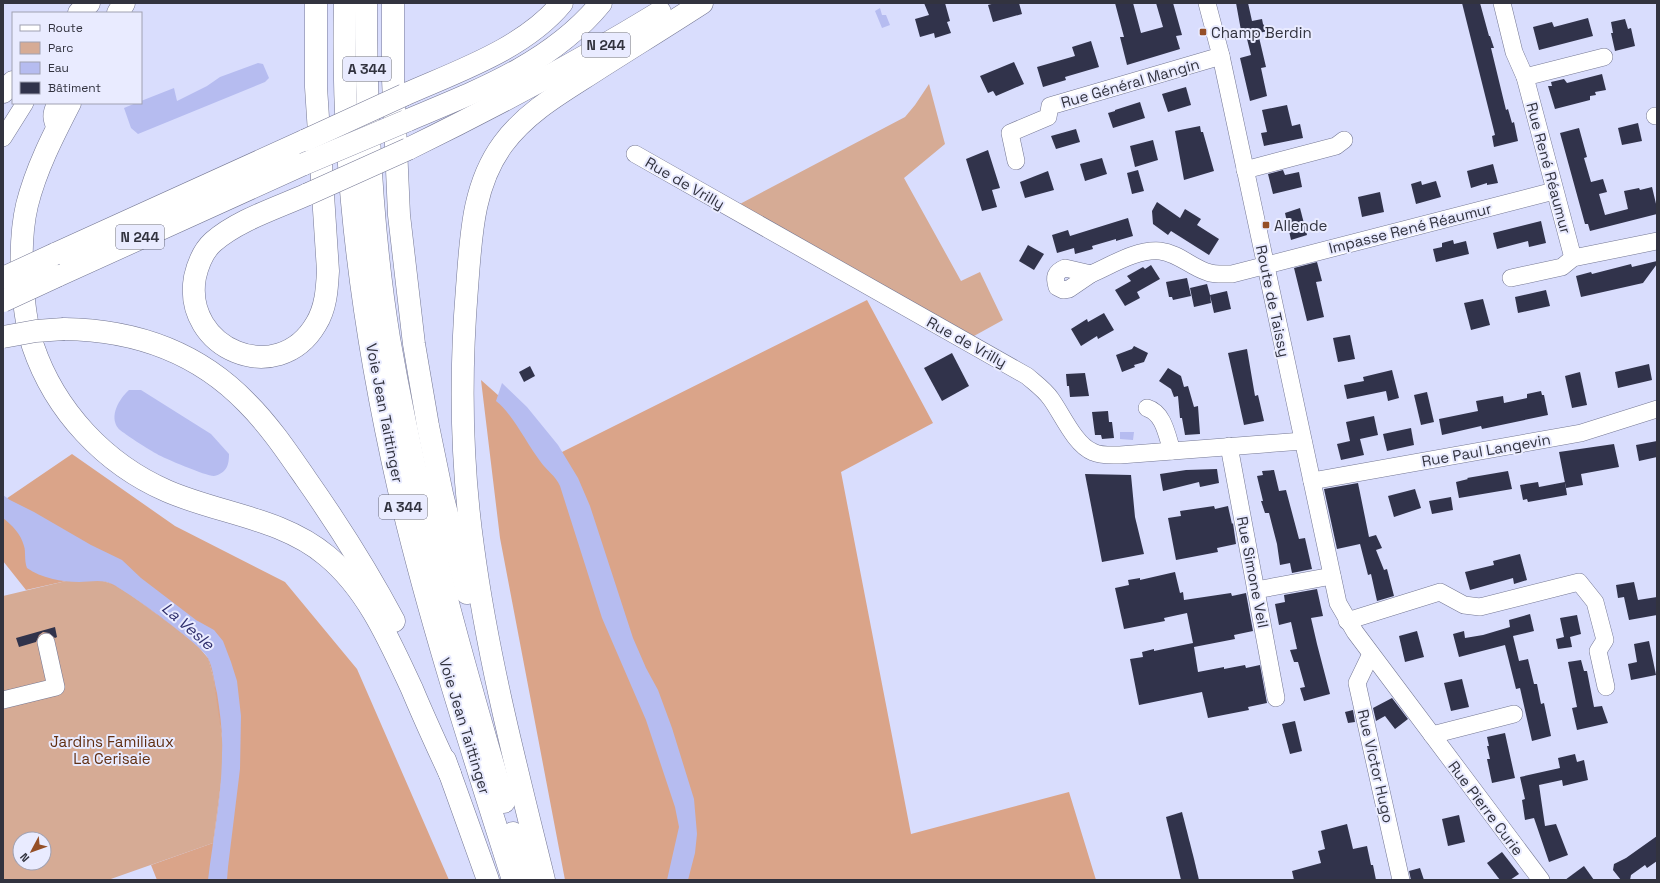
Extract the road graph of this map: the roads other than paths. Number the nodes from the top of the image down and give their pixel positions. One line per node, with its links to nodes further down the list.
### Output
1 (83, 3): 14 (highway)
2 (89, 3): 15 (highway)
3 (124, 3): 16 (highway)
4 (316, 3): 32 (highway)
5 (345, 3): 61 (highway, Voie Jean Taittinger / A 344)
6 (366, 3): 62 (highway, Voie Jean Taittinger / A 344)
7 (393, 3): 58 (highway)
8 (602, 3): 26 (highway)
9 (675, 3): 26 (highway, N 244)
10 (702, 3): 58 (highway)
11 (1207, 3): 17 (street, Route de Taissy)
12 (1502, 3): 19 (street, Rue René Réaumur)
13 (557, 9): 38 (highway, bridge)
14 (76, 12)
15 (80, 12)
16 (119, 12)
17 (1221, 56): 30 (street, Rue Général Mangin); 31 (street, Route de Taissy)
18 (1604, 56): 19 (street)
19 (1525, 77): 33 (street, Rue René Réaumur)
20 (12, 83): 21 (highway)
21 (3, 92)
22 (24, 104): 27 (street)
23 (55, 104): 25 (street)
24 (69, 104): 25 (highway)
25 (56, 130): 59 (highway)
26 (407, 136): 32 (highway, bridge); 32 (highway, bridge)
27 (3, 138)
28 (1344, 140): 31 (street)
29 (635, 154): 46 (street, Rue de Vrilly)
30 (1016, 161)
31 (1245, 170): 36 (street, Route de Taissy)
32 (305, 178): 40 (highway, N 244, bridge)
33 (1554, 191): 35 (street, Rue René Réaumur); 36 (street, Impasse René Réaumur)
34 (1657, 240): 35 (street)
35 (1573, 258): 39 (street)
36 (1265, 266): 37 (street, Impasse René Réaumur); 44 (street, Route de Taissy)
37 (1091, 274)
38 (3, 278)
39 (1511, 278)
40 (3, 301)
41 (3, 337): 59 (highway, bridge)
42 (1147, 408): 46 (street)
43 (1657, 409): 47 (street, Rue Paul Langevin)
44 (1303, 441): 45 (street, Rue de Vrilly); 47 (street, Route de Taissy)
45 (1229, 446): 46 (street, Rue de Vrilly); 49 (street, Rue Simone Veil)
46 (1172, 451)
47 (1312, 482): 48 (street)
48 (1332, 576): 49 (street); 50 (street, Rue Pierre Curie)
49 (1256, 590): 54 (street, Rue Simone Veil)
50 (1348, 621): 52 (street, Rue Pierre Curie); 53 (street)
51 (46, 642): 55 (street)
52 (1371, 654): 57 (street, Rue Pierre Curie); 64 (street, Rue Victor Hugo)
53 (1606, 687)
54 (1276, 698)
55 (3, 700)
56 (1514, 714): 57 (street)
57 (1432, 735): 65 (street, Rue Pierre Curie)
58 (510, 742): 63 (highway)
59 (450, 774): 60 (highway)
60 (488, 880)
61 (512, 880)
62 (529, 880)
63 (544, 880)
64 (1401, 880)
65 (1541, 880)

